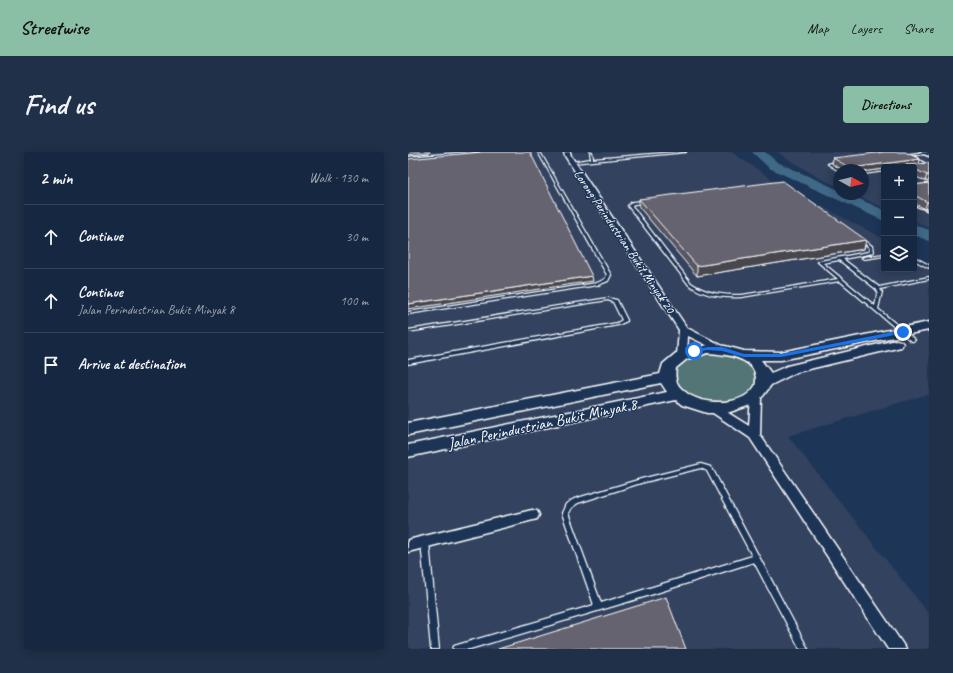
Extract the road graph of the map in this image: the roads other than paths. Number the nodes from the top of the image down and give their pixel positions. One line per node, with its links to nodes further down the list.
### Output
1 (478, 152): 9 (lane)
2 (539, 152): 30 (lane)
3 (567, 152): 11 (street, Lorong Perindustrian Bukit Minyak 20)
4 (591, 152): 10 (lane)
5 (685, 152): 10 (lane)
6 (926, 153): 8 (lane)
7 (902, 154): 8 (lane)
8 (908, 155): 13 (lane)
9 (408, 158)
10 (592, 160): 11 (lane)
11 (572, 162): 32 (street, Lorong Perindustrian Bukit Minyak 20)
12 (839, 162): 14 (lane)
13 (917, 165)
14 (833, 166)
15 (881, 170): 16 (lane)
16 (869, 172)
17 (649, 202): 27 (lane)
18 (917, 205): 19 (lane)
19 (929, 210)
20 (857, 236): 22 (lane)
21 (881, 255): 22 (lane)
22 (863, 256): 23 (lane)
23 (843, 260): 27 (lane); 28 (lane)
24 (917, 260): 25 (lane)
25 (929, 267)
26 (929, 278): 28 (lane)
27 (840, 280): 29 (lane)
28 (878, 288): 29 (lane)
29 (876, 309): 34 (lane)
30 (408, 313)
31 (929, 326): 34 (street)
32 (684, 330): 36 (street); 37 (street)
33 (408, 331): 39 (lane)
34 (908, 336): 35 (street); 38 (street); 41 (street)
35 (929, 336)
36 (722, 349): 37 (street); 38 (street)
37 (682, 355): 40 (street)
38 (744, 355): 41 (street)
39 (408, 362)
40 (666, 377): 42 (street); 45 (street, Jalan Perindustrian Bukit Minyak 8)
41 (764, 382): 43 (street)
42 (677, 395): 44 (street); 47 (street, Jalan Perindustrian Bukit Minyak 8)
43 (756, 396): 44 (street); 46 (street)
44 (710, 407): 46 (street)
45 (408, 429)
46 (754, 435): 56 (street)
47 (408, 451)
48 (532, 515): 49 (street)
49 (425, 542): 50 (street); 53 (lane)
50 (408, 546)
51 (756, 558): 52 (lane); 52 (lane); 55 (lane)
52 (598, 606): 54 (lane)
53 (435, 649)
54 (457, 649)
55 (804, 649)
56 (898, 649)

